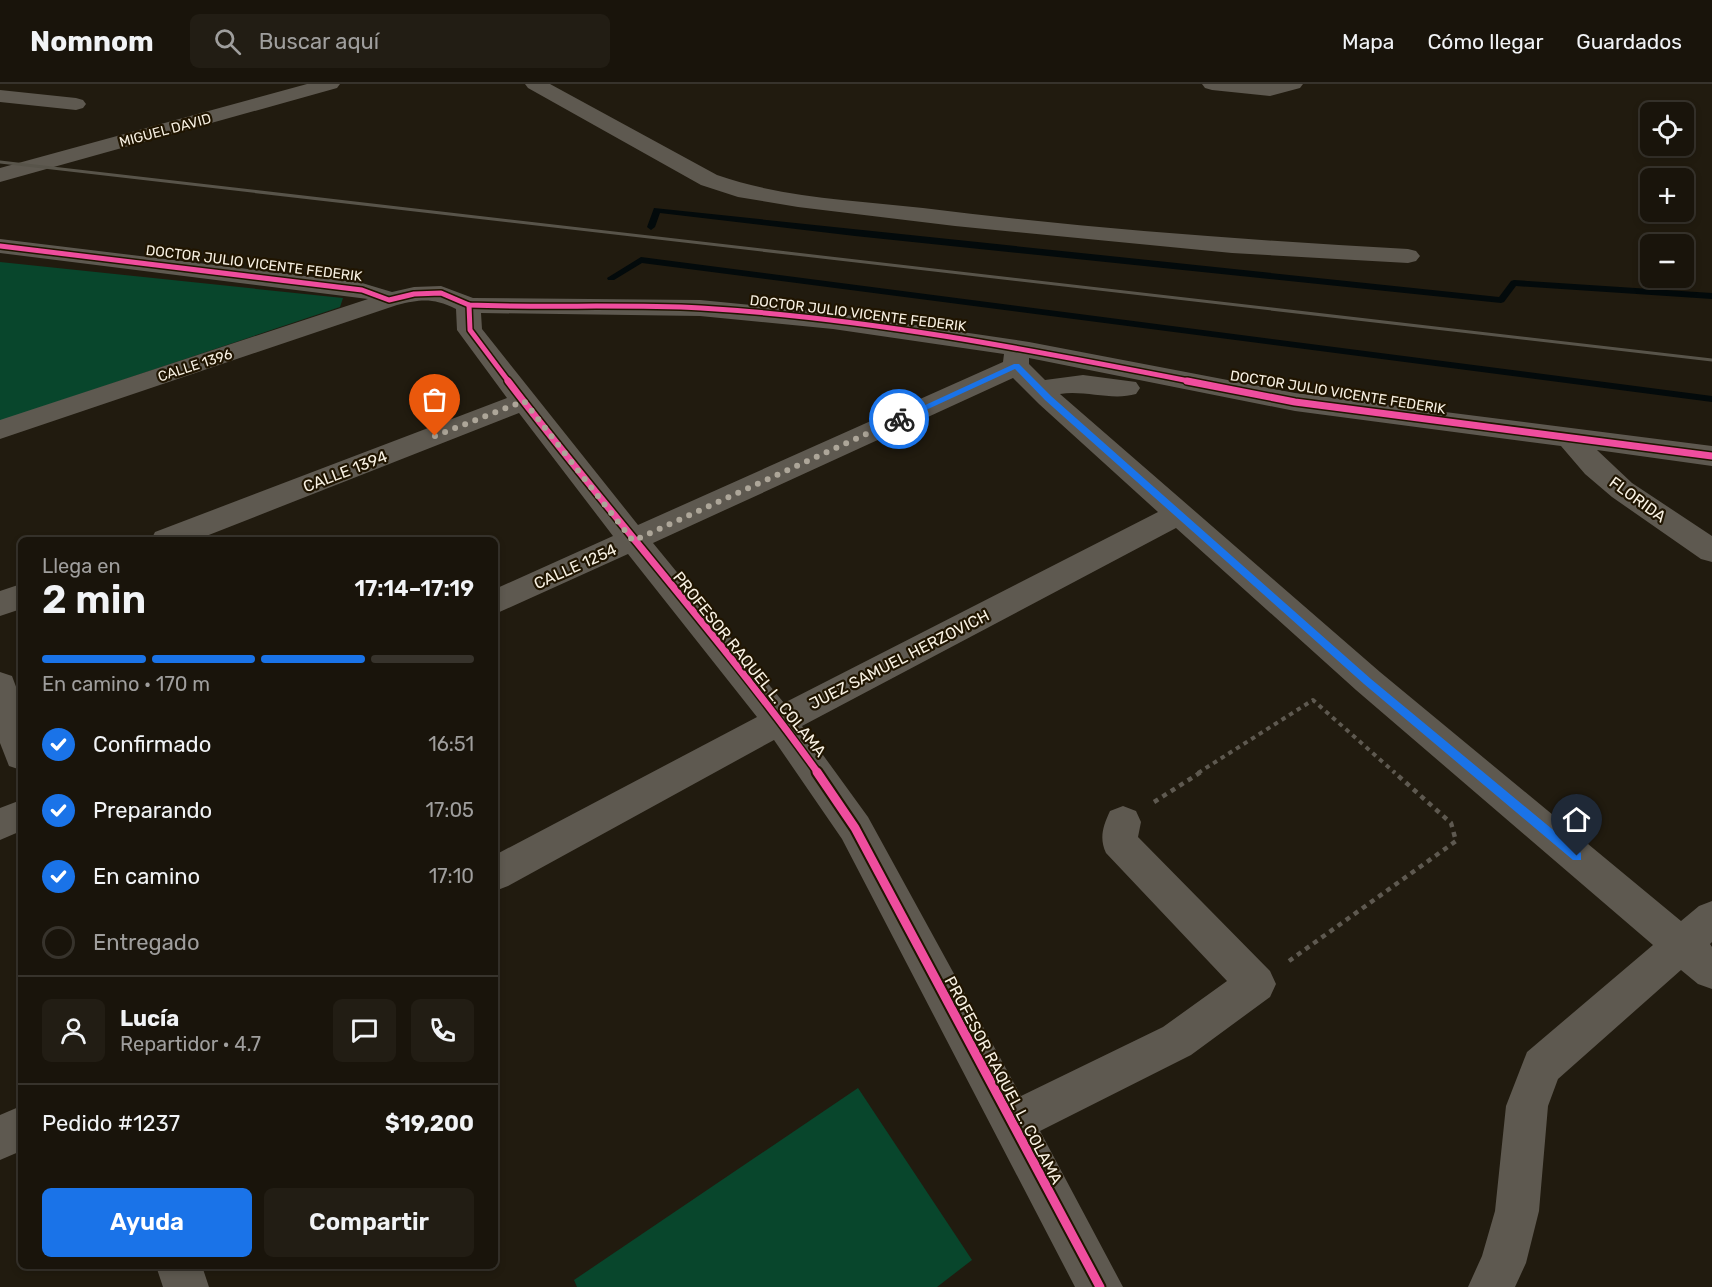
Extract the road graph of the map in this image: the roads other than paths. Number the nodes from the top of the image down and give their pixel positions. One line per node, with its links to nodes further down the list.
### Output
1 (330, 84): 7 (street, MIGUEL DAVID)
2 (535, 84): 9 (street)
3 (1212, 84): 4 (street)
4 (1293, 84)
5 (0, 96): 6 (street)
6 (76, 104)
7 (0, 175)
8 (0, 246): 10 (street, DOCTOR JULIO VICENTE FEDERIK)
9 (1408, 256)
10 (389, 300): 11 (street, DOCTOR JULIO VICENTE FEDERIK); 16 (street, CALLE 1396)
11 (469, 304): 12 (street, DOCTOR JULIO VICENTE FEDERIK); 15 (street, PROFESOR RAQUEL L. COLAMA)
12 (1017, 357): 13 (street); 14 (street, DOCTOR JULIO VICENTE FEDERIK); 21 (street, CALLE 1254)
13 (1041, 391): 14 (street, DOCTOR JULIO VICENTE FEDERIK); 19 (street)
14 (1239, 392): 17 (street, DOCTOR JULIO VICENTE FEDERIK)
15 (524, 401): 20 (street, CALLE 1394); 21 (street, PROFESOR RAQUEL L. COLAMA)
16 (0, 430)
17 (1571, 439): 18 (street, DOCTOR JULIO VICENTE FEDERIK); 22 (street, FLORIDA)
18 (1712, 456)
19 (1178, 514): 27 (street, JUEZ SAMUEL HERZOVICH); 34 (street)
20 (174, 537)
21 (633, 541): 24 (street, CALLE 1254); 27 (street, PROFESOR RAQUEL L. COLAMA)
22 (1712, 551)
23 (18, 597): 25 (street)
24 (498, 601)
25 (0, 604)
26 (0, 686): 28 (street)
27 (780, 721): 32 (street, JUEZ SAMUEL HERZOVICH); 36 (street, PROFESOR RAQUEL L. COLAMA)
28 (18, 746)
29 (18, 815): 31 (street)
30 (1123, 822): 36 (street)
31 (0, 824)
32 (498, 872)
33 (1712, 918): 34 (street)
34 (1681, 944): 35 (street); 42 (street)
35 (1712, 971)
36 (1011, 1124): 41 (street, PROFESOR RAQUEL L. COLAMA)
37 (18, 1129): 38 (street)
38 (0, 1139)
39 (180, 1269): 40 (street)
40 (186, 1287)
41 (1100, 1287)
42 (1491, 1287)

